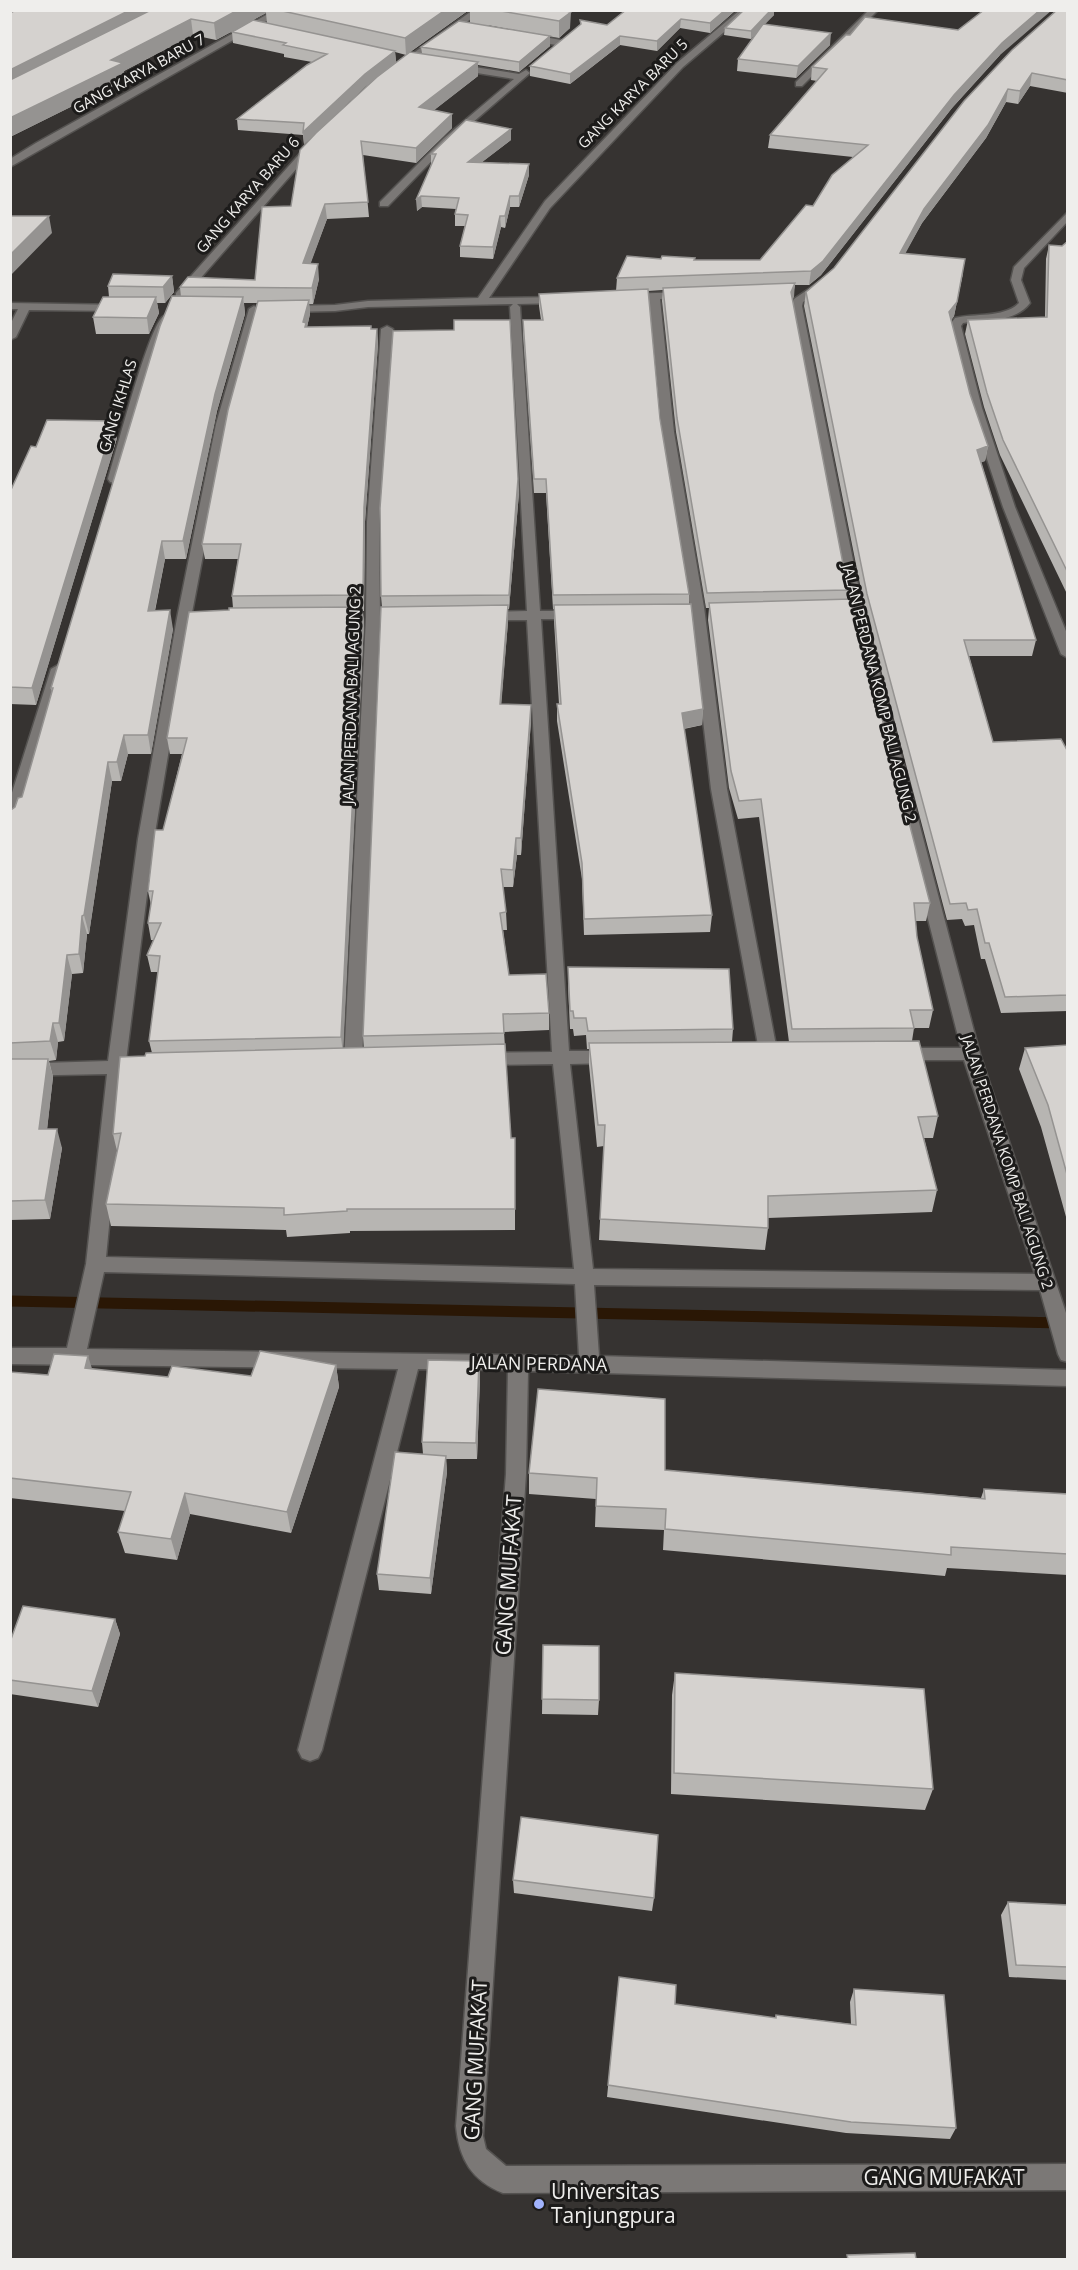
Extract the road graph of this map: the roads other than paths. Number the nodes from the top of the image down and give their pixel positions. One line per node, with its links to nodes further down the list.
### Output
1 (282, 10): 6 (street, GANG KARYA BARU 7)
2 (479, 10): 5 (street)
3 (746, 10): 29 (street, GANG KARYA BARU 5)
4 (874, 10): 17 (street)
5 (458, 25): 7 (street); 11 (street)
6 (253, 26): 8 (street); 19 (street, GANG KARYA BARU 7)
7 (469, 27)
8 (264, 28)
9 (515, 35): 10 (street)
10 (550, 51)
11 (403, 59): 12 (street); 15 (street)
12 (420, 62)
13 (537, 63): 16 (street)
14 (442, 65): 16 (street)
15 (392, 73)
16 (521, 77): 20 (street)
17 (799, 84)
18 (319, 138): 30 (street, GANG KARYA BARU 6)
19 (10, 164)
20 (384, 204)
21 (1068, 215): 42 (street)
22 (834, 270): 23 (street, JALAN PERDANA KOMP BALI AGUNG 2)
23 (814, 290): 24 (street); 44 (street, JALAN PERDANA KOMP BALI AGUNG 2)
24 (796, 291)
25 (699, 295): 26 (street)
26 (654, 296): 27 (street); 46 (street)
27 (608, 298)
28 (573, 299): 29 (street)
29 (480, 303): 52 (street)
30 (167, 305): 37 (street, GANG IKHLAS)
31 (10, 306): 32 (street)
32 (25, 306): 34 (street); 36 (street)
33 (515, 307): 38 (street)
34 (133, 308)
35 (387, 329): 50 (street, JALAN PERDANA BALI AGUNG 2)
36 (10, 337)
37 (110, 494)
38 (535, 615): 39 (street); 40 (street); 47 (street)
39 (590, 615)
40 (466, 616)
41 (63, 651): 43 (street)
42 (1068, 654)
43 (10, 825)
44 (972, 1054): 45 (street); 56 (street, JALAN PERDANA KOMP BALI AGUNG 2)
45 (876, 1055)
46 (746, 1056)
47 (561, 1057): 48 (street); 49 (street); 55 (street)
48 (630, 1057)
49 (468, 1059)
50 (353, 1062)
51 (140, 1067): 52 (street)
52 (116, 1068): 53 (street); 54 (street)
53 (10, 1070)
54 (94, 1269): 55 (street); 59 (street)
55 (584, 1282): 56 (street); 60 (street)
56 (1048, 1288): 57 (street, JALAN PERDANA KOMP BALI AGUNG 2)
57 (1068, 1354)
58 (10, 1356): 59 (street, JALAN PERDANA)
59 (75, 1357): 61 (street, JALAN PERDANA)
60 (590, 1359): 62 (street, JALAN PERDANA); 63 (street, JALAN PERDANA)
61 (410, 1362): 62 (street, JALAN PERDANA); 64 (street)
62 (518, 1362): 65 (street, GANG MUFAKAT)
63 (1068, 1378)
64 (310, 1750)
65 (1068, 2177)

